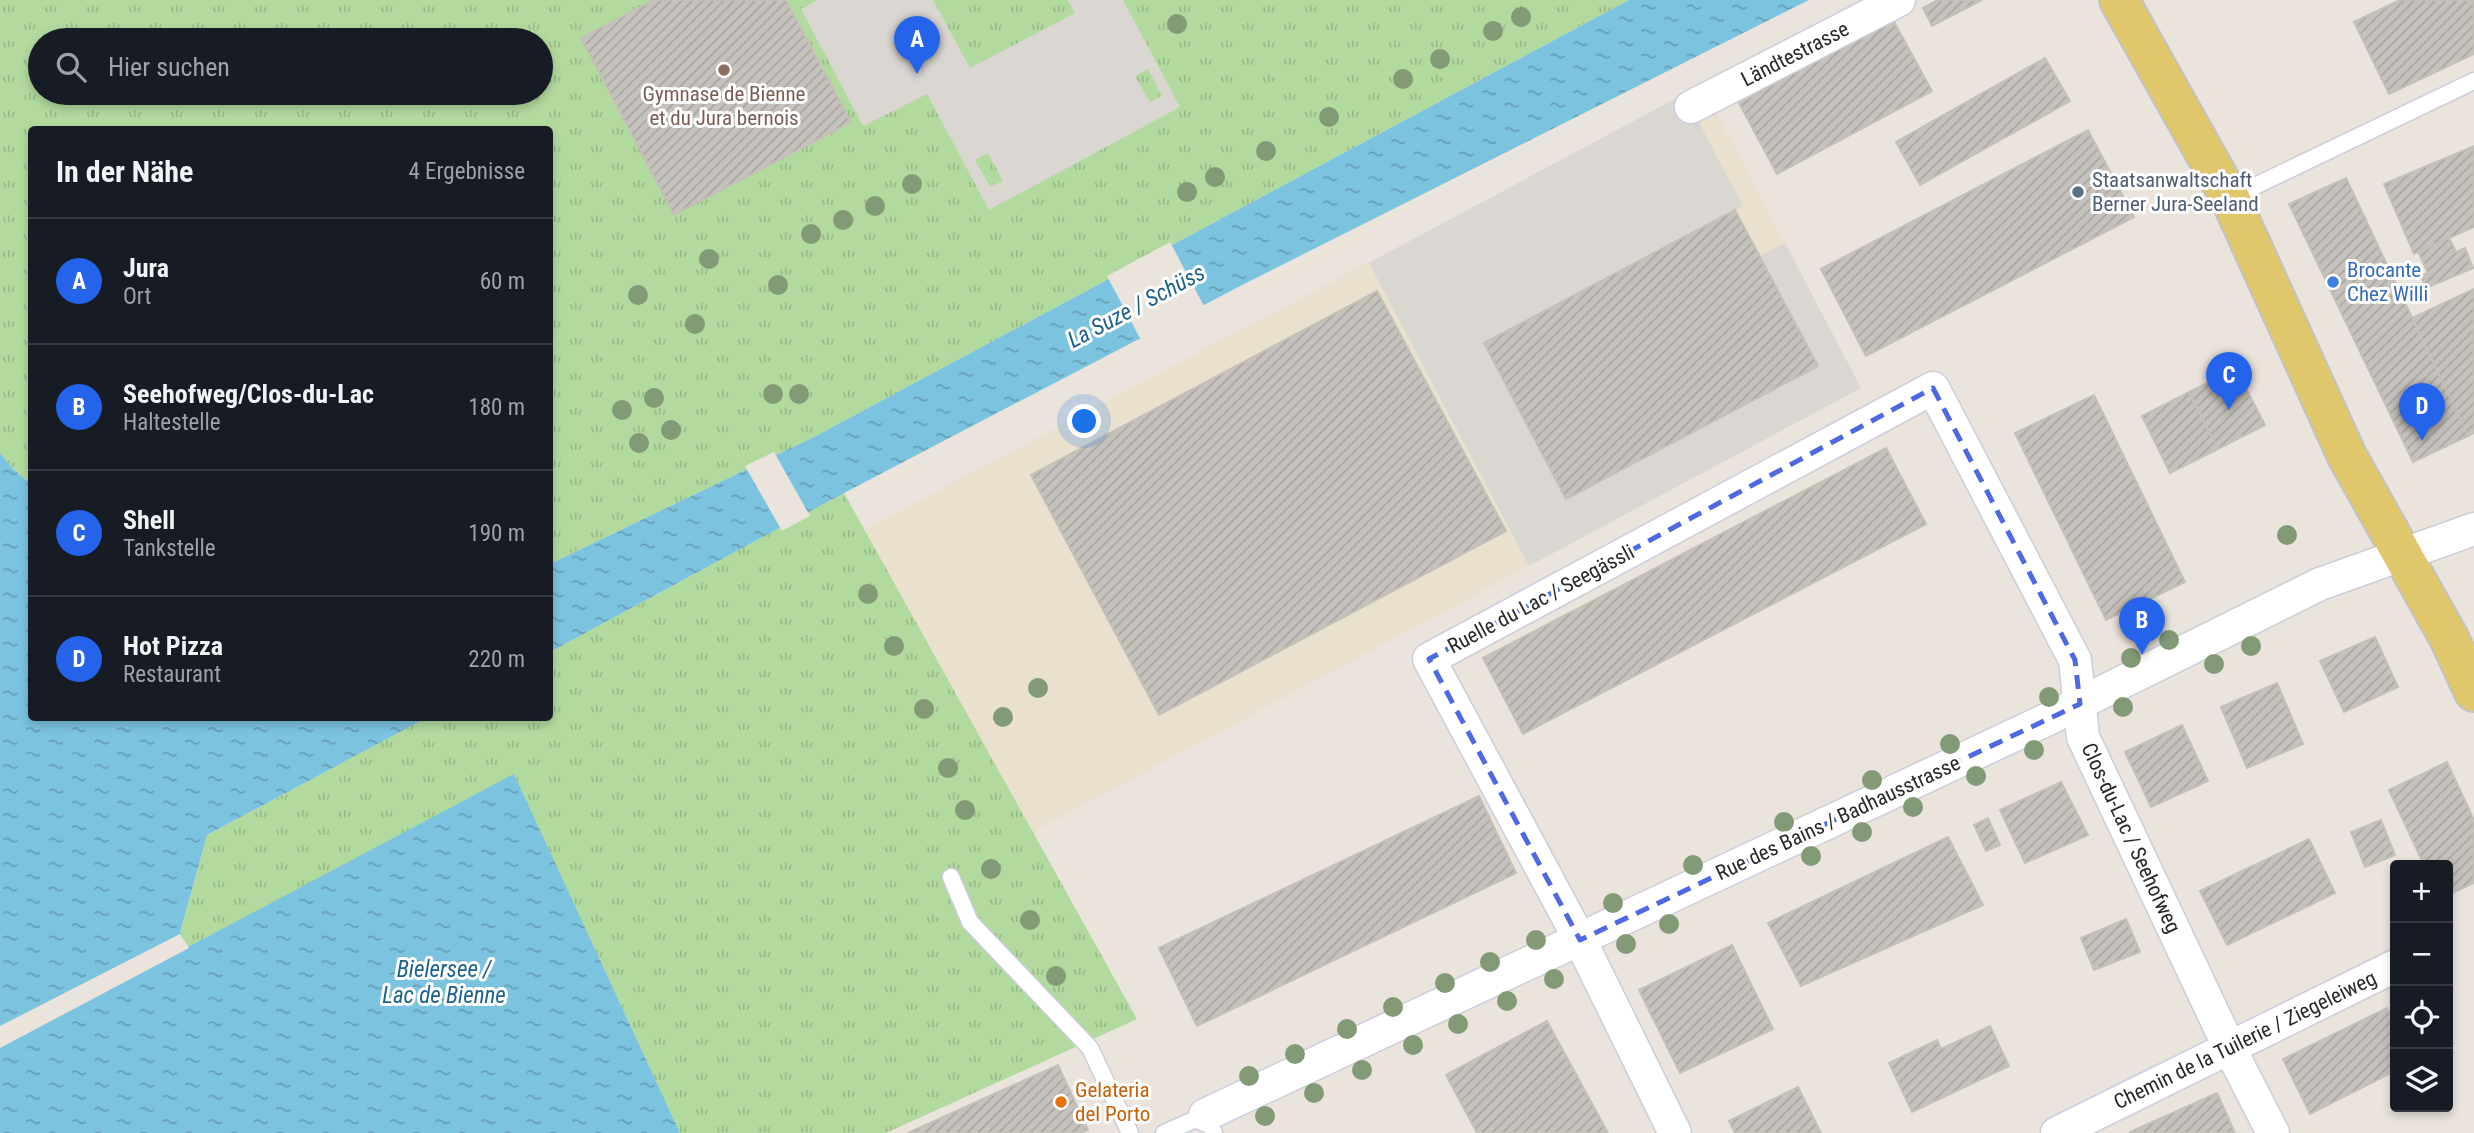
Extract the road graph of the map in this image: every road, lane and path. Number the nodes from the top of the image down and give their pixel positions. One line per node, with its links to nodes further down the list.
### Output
1 (1899, 0): 4 (street, Ländtestrasse)
2 (2119, 0): 5 (main road)
3 (2474, 81): 5 (lane)
4 (1691, 107)
5 (2230, 198): 8 (main road)
6 (1933, 388): 10 (street, Clos-du-Lac / Seehofweg); 12 (street, Ruelle du Lac / Seegässli)
7 (2474, 529): 8 (street, Rue des Bains / Badhausstrasse)
8 (2402, 554): 9 (main road); 10 (street, Rue des Bains / Badhausstrasse)
9 (2474, 692)
10 (2080, 704): 12 (street, Rue des Bains / Badhausstrasse); 14 (street, Clos-du-Lac / Seehofweg)
11 (951, 877): 16 (lane)
12 (1580, 940): 15 (street, Rue des Bains / Badhausstrasse); 18 (street)
13 (2390, 968): 14 (street, Chemin de la Tuilerie / Ziegeleiweg)
14 (2230, 1049): 19 (street, Chemin de la Tuilerie / Ziegeleiweg); 20 (street, Clos-du-Lac / Seehofweg)
15 (1210, 1124): 17 (lane)
16 (1130, 1133)
17 (1164, 1133)
18 (1675, 1133)
19 (2057, 1133)
20 (2273, 1133)

